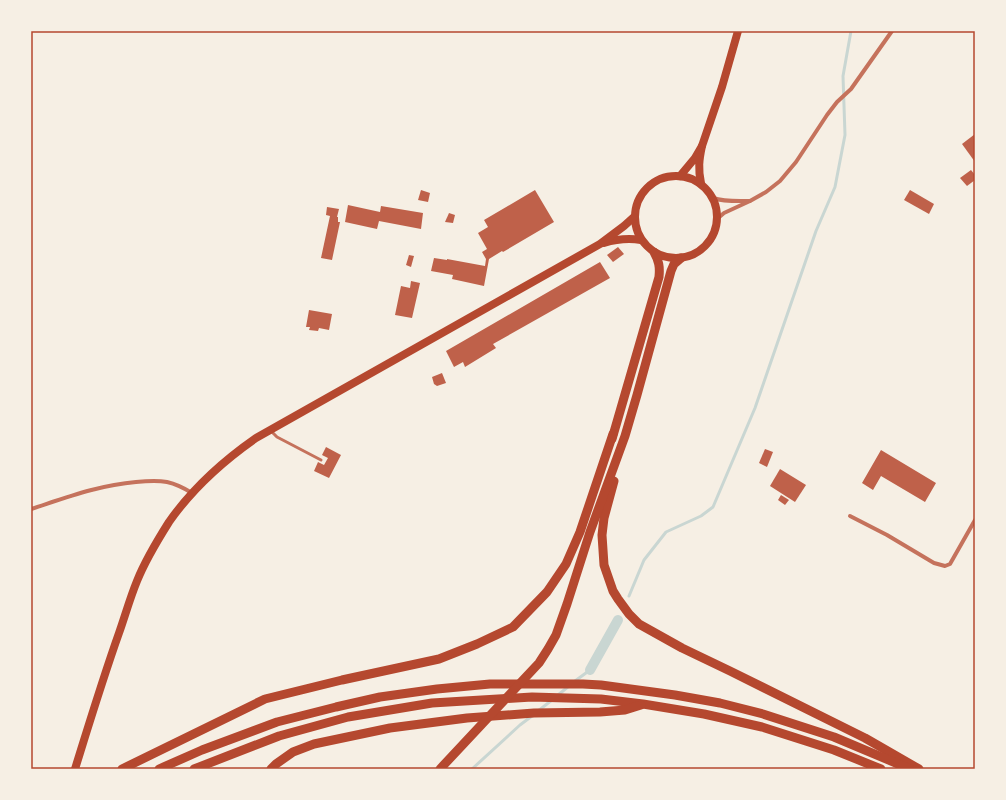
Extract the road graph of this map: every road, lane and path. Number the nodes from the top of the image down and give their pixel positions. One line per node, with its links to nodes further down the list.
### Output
1 (738, 31): 3 (main road)
2 (892, 31): 7 (street)
3 (702, 146): 4 (main road); 5 (main road)
4 (680, 176): 5 (main road); 8 (main road)
5 (701, 184): 6 (main road)
6 (713, 198): 7 (street); 9 (main road)
7 (750, 201): 9 (street)
8 (634, 217): 10 (main road); 11 (main road)
9 (717, 219): 13 (main road)
10 (641, 240): 11 (main road); 12 (main road)
11 (600, 244): 14 (main road)
12 (654, 252): 13 (main road); 15 (highway)
13 (680, 258): 16 (highway)
14 (270, 429): 17 (lane); 18 (main road)
15 (613, 434): 22 (highway); 25 (highway)
16 (624, 436): 22 (highway); 32 (highway)
17 (321, 460)
18 (192, 493): 19 (street); 24 (main road)
19 (31, 509)
20 (850, 516): 21 (street)
21 (975, 520)
22 (590, 532): 29 (highway)
23 (643, 704): 27 (highway); 28 (highway); 30 (highway)
24 (75, 769)
25 (122, 769)
26 (159, 769): 31 (highway)
27 (194, 769)
28 (271, 769)
29 (440, 769)
30 (881, 769)
31 (910, 769)
32 (919, 769)

